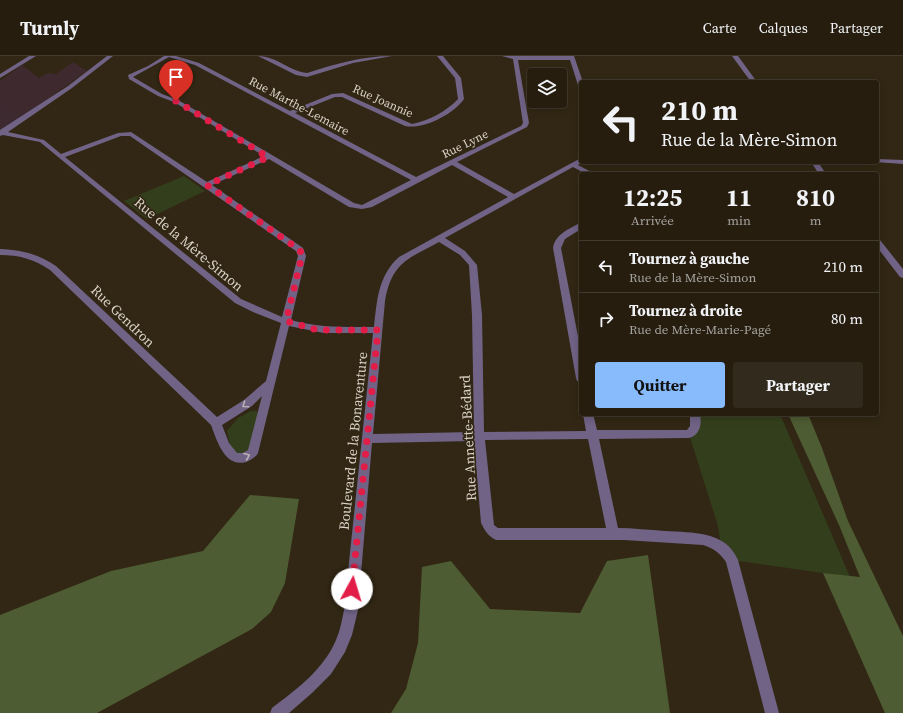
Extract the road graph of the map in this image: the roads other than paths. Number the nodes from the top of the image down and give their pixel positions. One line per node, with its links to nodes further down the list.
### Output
1 (33, 56): 13 (street)
2 (110, 56): 17 (street)
3 (169, 56): 16 (street, Rue Marthe-Lemaire); 19 (street)
4 (261, 56): 12 (street)
5 (389, 56): 12 (street)
6 (440, 56): 16 (street, Rue Joannie)
7 (505, 56): 11 (street)
8 (735, 56): 15 (street)
9 (571, 57): 11 (street); 14 (street)
10 (277, 58): 12 (street)
11 (515, 58): 23 (street, Rue Lyne)
12 (271, 60)
13 (0, 76)
14 (579, 80)
15 (753, 80)
16 (290, 113): 28 (street, Rue Marthe-Lemaire)
17 (1, 133): 18 (street, Rue de la Mère-Simon)
18 (61, 156): 29 (street); 36 (street, Rue de la Mère-Simon)
19 (268, 157): 28 (street, Rue Lyne); 29 (street)
20 (879, 161): 22 (street)
21 (577, 162): 30 (street, Boulevard de la Bonaventure)
22 (903, 162)
23 (453, 163): 28 (street, Rue Lyne); 30 (street)
24 (580, 164): 26 (street)
25 (816, 164): 27 (street)
26 (590, 172)
27 (822, 172)
28 (416, 180)
29 (207, 185): 36 (street)
30 (513, 197): 32 (street, Boulevard de la Bonaventure)
31 (579, 227): 38 (street)
32 (439, 238): 37 (street, Boulevard de la Bonaventure); 44 (street, Rue Annette-Bédard)
33 (879, 245): 35 (street)
34 (0, 252): 42 (street, Rue Gendron)
35 (903, 275)
36 (286, 321): 37 (street, Rue de la Mère-Simon); 39 (street)
37 (378, 330): 45 (street, Boulevard de la Bonaventure)
38 (579, 367)
39 (270, 383): 42 (street, one-way to 42); 42 (street, one-way to 39)
40 (588, 416): 43 (street)
41 (695, 416): 43 (street)
42 (216, 423)
43 (592, 435): 44 (street); 46 (street)
44 (479, 436): 45 (street); 46 (street, Rue Annette-Bédard)
45 (369, 439): 47 (street, Boulevard de la Bonaventure)
46 (613, 535): 48 (street)
47 (277, 713)
48 (772, 713)

